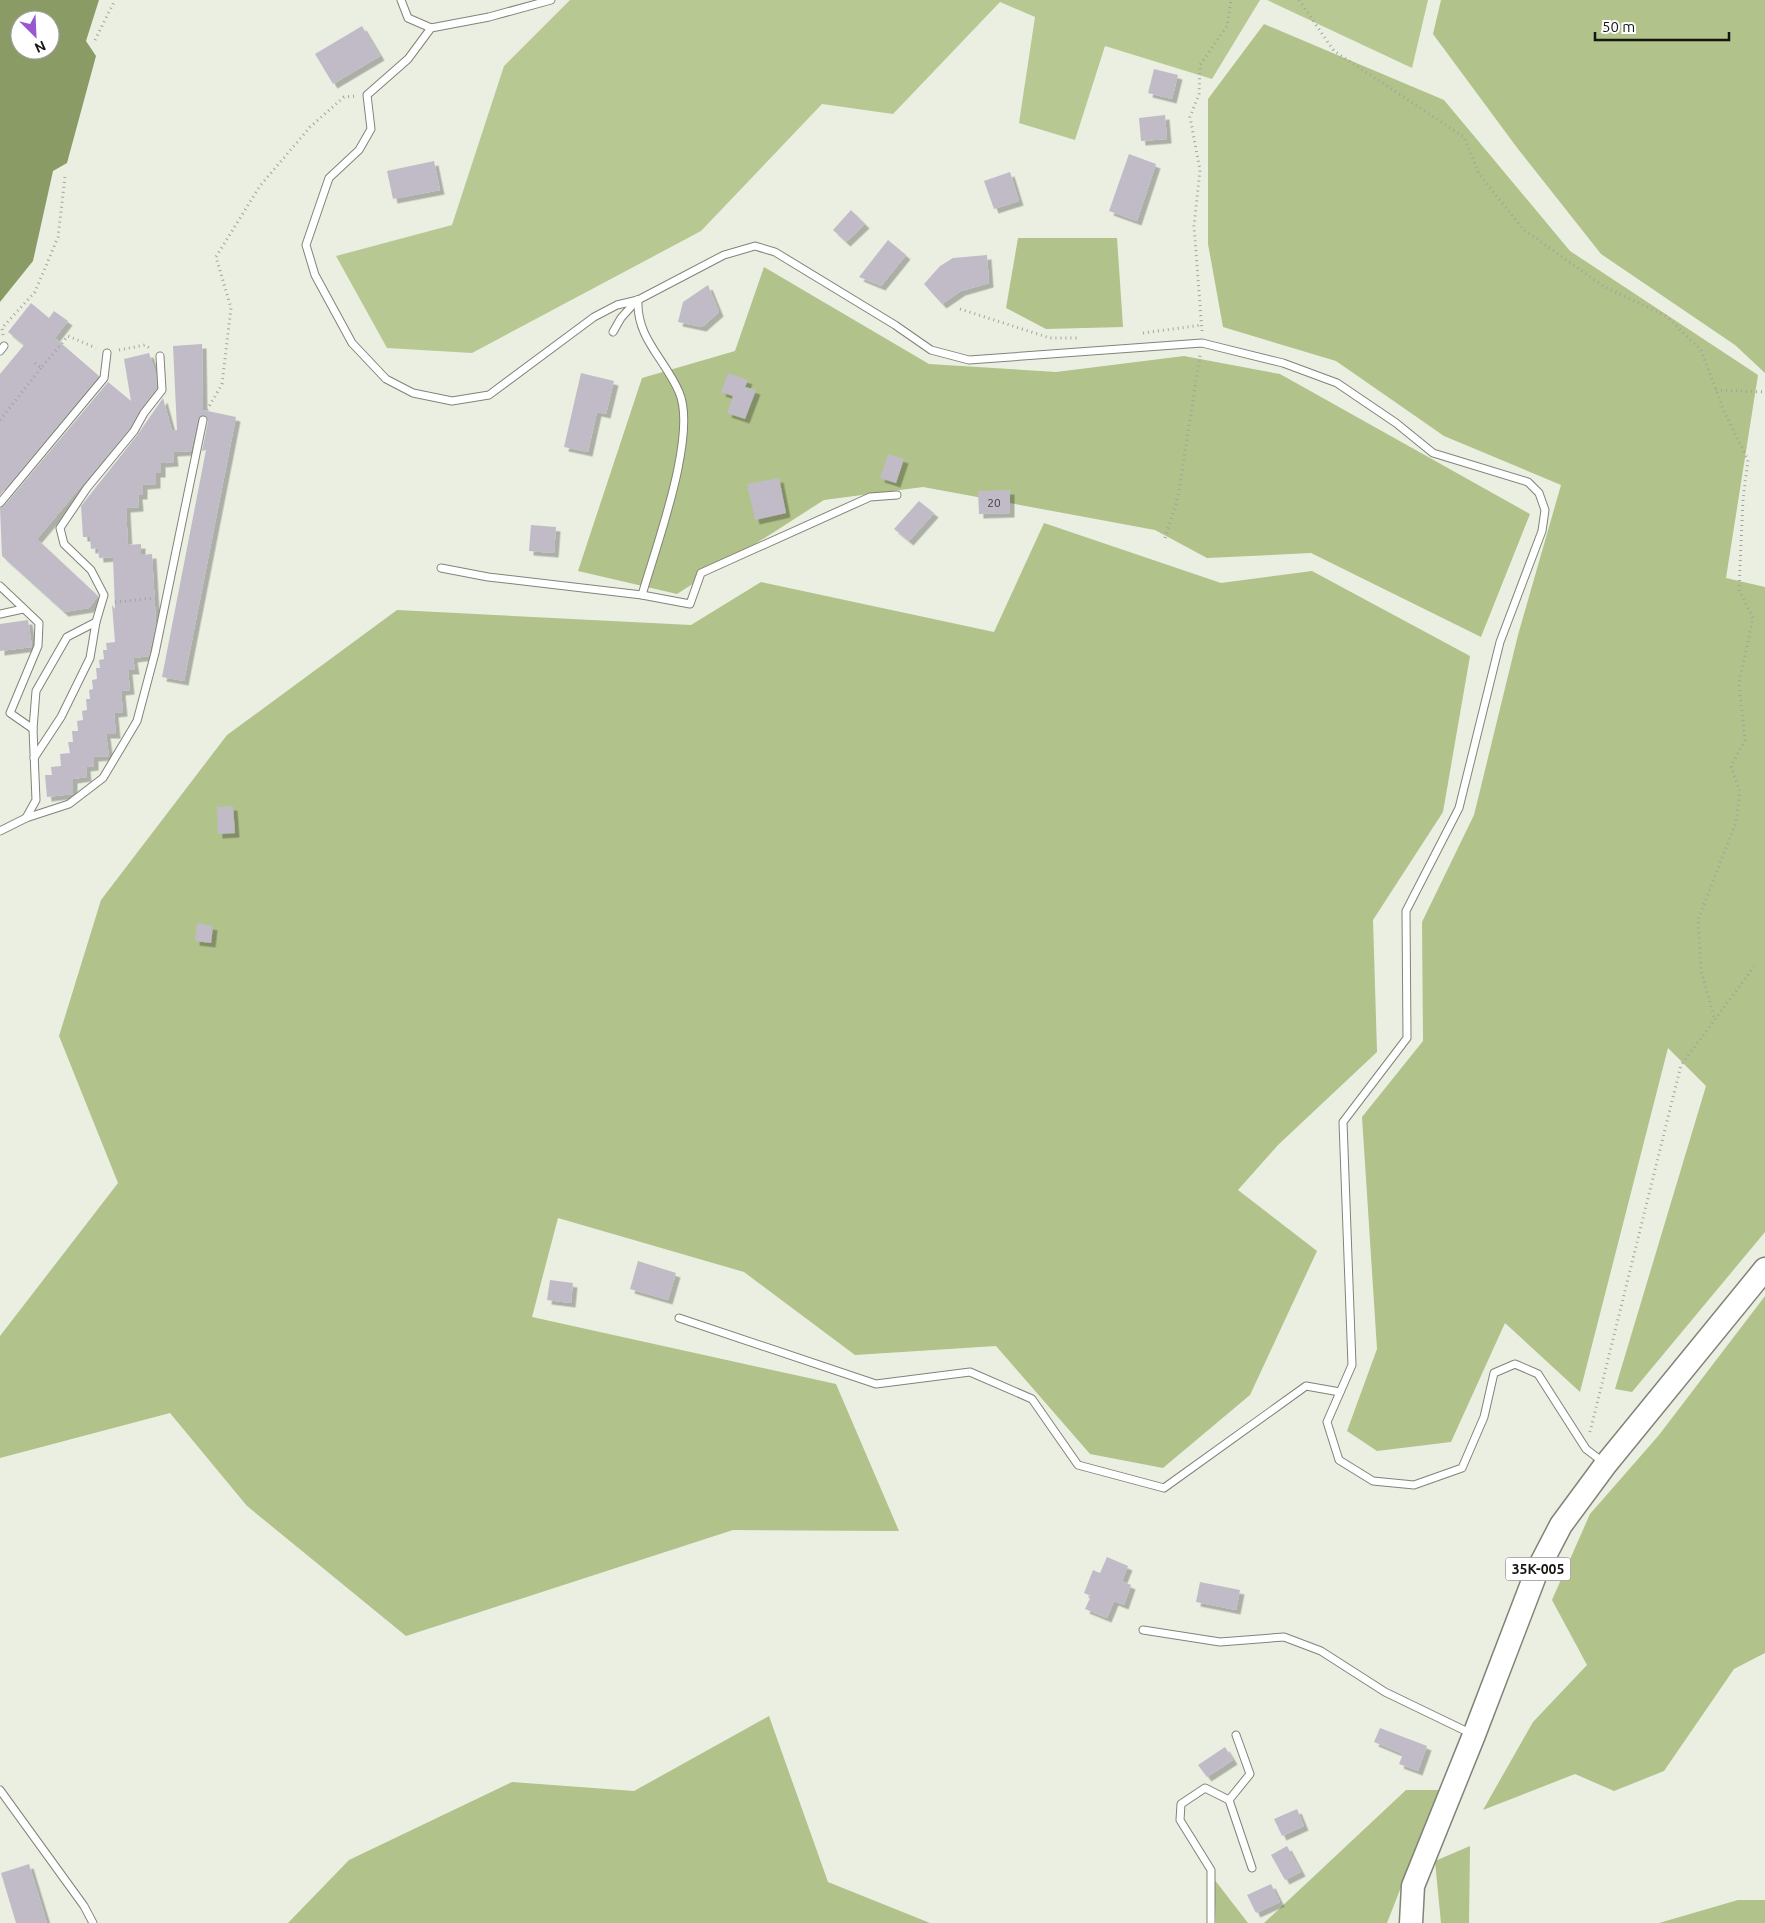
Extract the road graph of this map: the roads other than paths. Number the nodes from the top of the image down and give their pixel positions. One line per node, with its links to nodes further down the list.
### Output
1 (401, 0): 3 (lane)
2 (551, 0): 3 (lane)
3 (431, 28): 4 (lane)
4 (638, 300): 5 (lane); 13 (lane); 23 (lane)
5 (613, 332)
6 (107, 353): 10 (lane)
7 (160, 356): 16 (lane)
8 (203, 420): 19 (lane)
9 (897, 495): 13 (lane)
10 (0, 502)
11 (441, 568): 13 (lane)
12 (0, 586): 14 (lane)
13 (642, 595)
14 (23, 609): 15 (lane); 17 (lane)
15 (0, 614)
16 (96, 622): 17 (lane); 18 (lane)
17 (33, 730): 18 (lane)
18 (34, 758): 19 (lane)
19 (26, 818): 20 (lane)
20 (0, 831)
21 (1765, 1269): 24 (main road, 35К-005)
22 (679, 1318): 23 (lane)
23 (1340, 1392): 24 (lane)
24 (1606, 1464): 27 (main road, 35К-005)
25 (1144, 1630): 27 (lane)
26 (1236, 1735): 29 (lane)
27 (1474, 1735): 33 (main road, 35К-005)
28 (0, 1790): 31 (lane)
29 (1229, 1800): 30 (lane); 32 (lane)
30 (1252, 1868)
31 (93, 1923)
32 (1211, 1923)
33 (1411, 1923)

